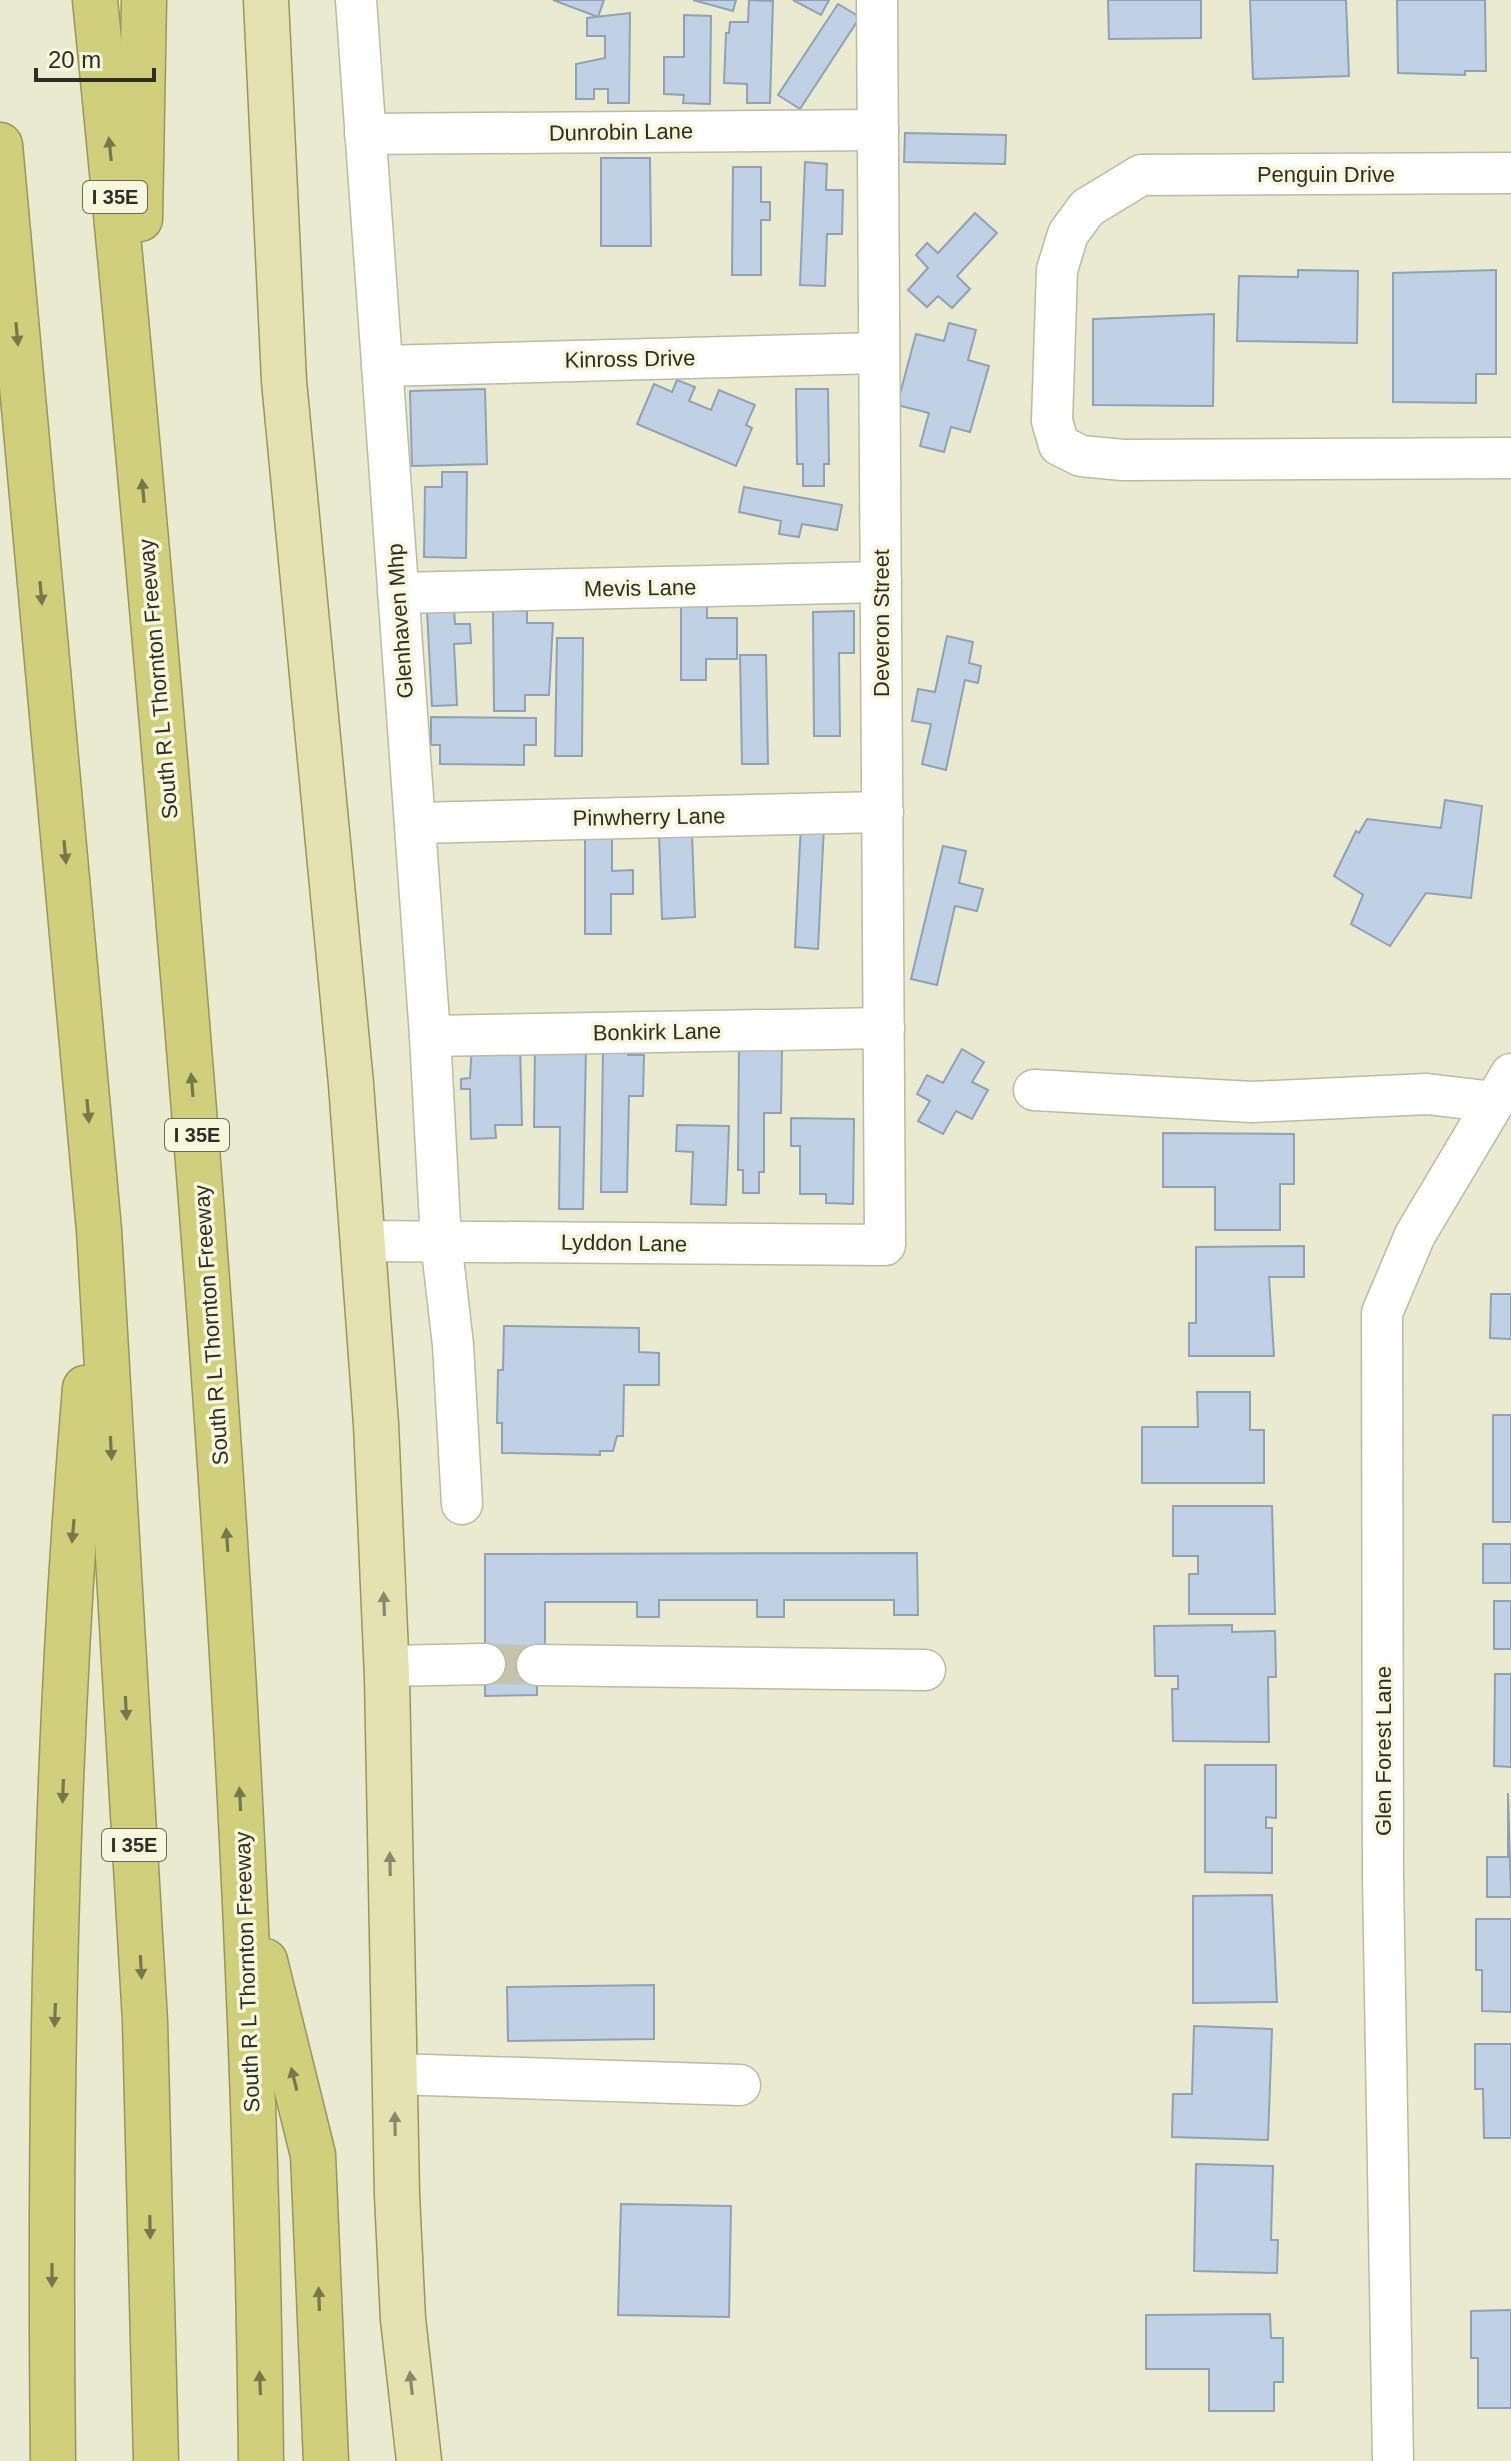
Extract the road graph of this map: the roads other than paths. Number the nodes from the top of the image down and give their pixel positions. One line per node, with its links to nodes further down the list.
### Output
1 (95, 0): 12 (highway, South R L Thornton Freeway / I 35E, one-way to 1)
2 (144, 0): 12 (highway)
3 (266, 0): 23 (main road)
4 (356, 0): 7 (street, Glenhaven Mhp)
5 (877, 0): 6 (street, Deveron Street)
6 (878, 130): 7 (street, Dunrobin Lane); 10 (street, Deveron Street)
7 (365, 134): 11 (street, Glenhaven Mhp)
8 (0, 145): 22 (highway, I 35E, one-way to 22)
9 (1511, 173): 13 (street, Penguin Drive)
10 (879, 353): 11 (street, Kinross Drive); 14 (street, Deveron Street)
11 (382, 366): 15 (street, Glenhaven Mhp)
12 (135, 394): 31 (highway, South R L Thornton Freeway / I 35E, one-way to 12)
13 (1511, 458)
14 (881, 582): 15 (street, Mevis Lane); 16 (street, Deveron Street)
15 (398, 593): 17 (street, Glenhaven Mhp)
16 (883, 812): 17 (street, Pinwherry Lane); 18 (street, Deveron Street)
17 (415, 823): 19 (street, Glenhaven Mhp)
18 (884, 1028): 19 (street, Bonkirk Lane); 25 (street, Deveron Street)
19 (430, 1036): 24 (street, Glenhaven Mhp)
20 (1503, 1088): 21 (street); 39 (street, Glen Forest Lane)
21 (1034, 1090)
22 (99, 1230): 34 (highway, one-way to 34); 35 (highway, I 35E, one-way to 35)
23 (362, 1241): 24 (street, Lyddon Lane); 29 (main road, one-way to 23)
24 (441, 1241): 25 (street, Lyddon Lane); 26 (street, Glenhaven Mhp)
25 (885, 1245)
26 (462, 1504)
27 (485, 1664): 29 (street)
28 (537, 1665): 30 (street)
29 (386, 1666): 32 (main road, one-way to 29)
30 (925, 1670)
31 (244, 1877): 36 (highway, South R L Thornton Freeway / I 35E, one-way to 31); 37 (highway, one-way to 31)
32 (394, 2074): 33 (street); 38 (main road, one-way to 32)
33 (740, 2085)
34 (53, 2461)
35 (156, 2461)
36 (261, 2461)
37 (326, 2461)
38 (419, 2461)
39 (1393, 2461)

